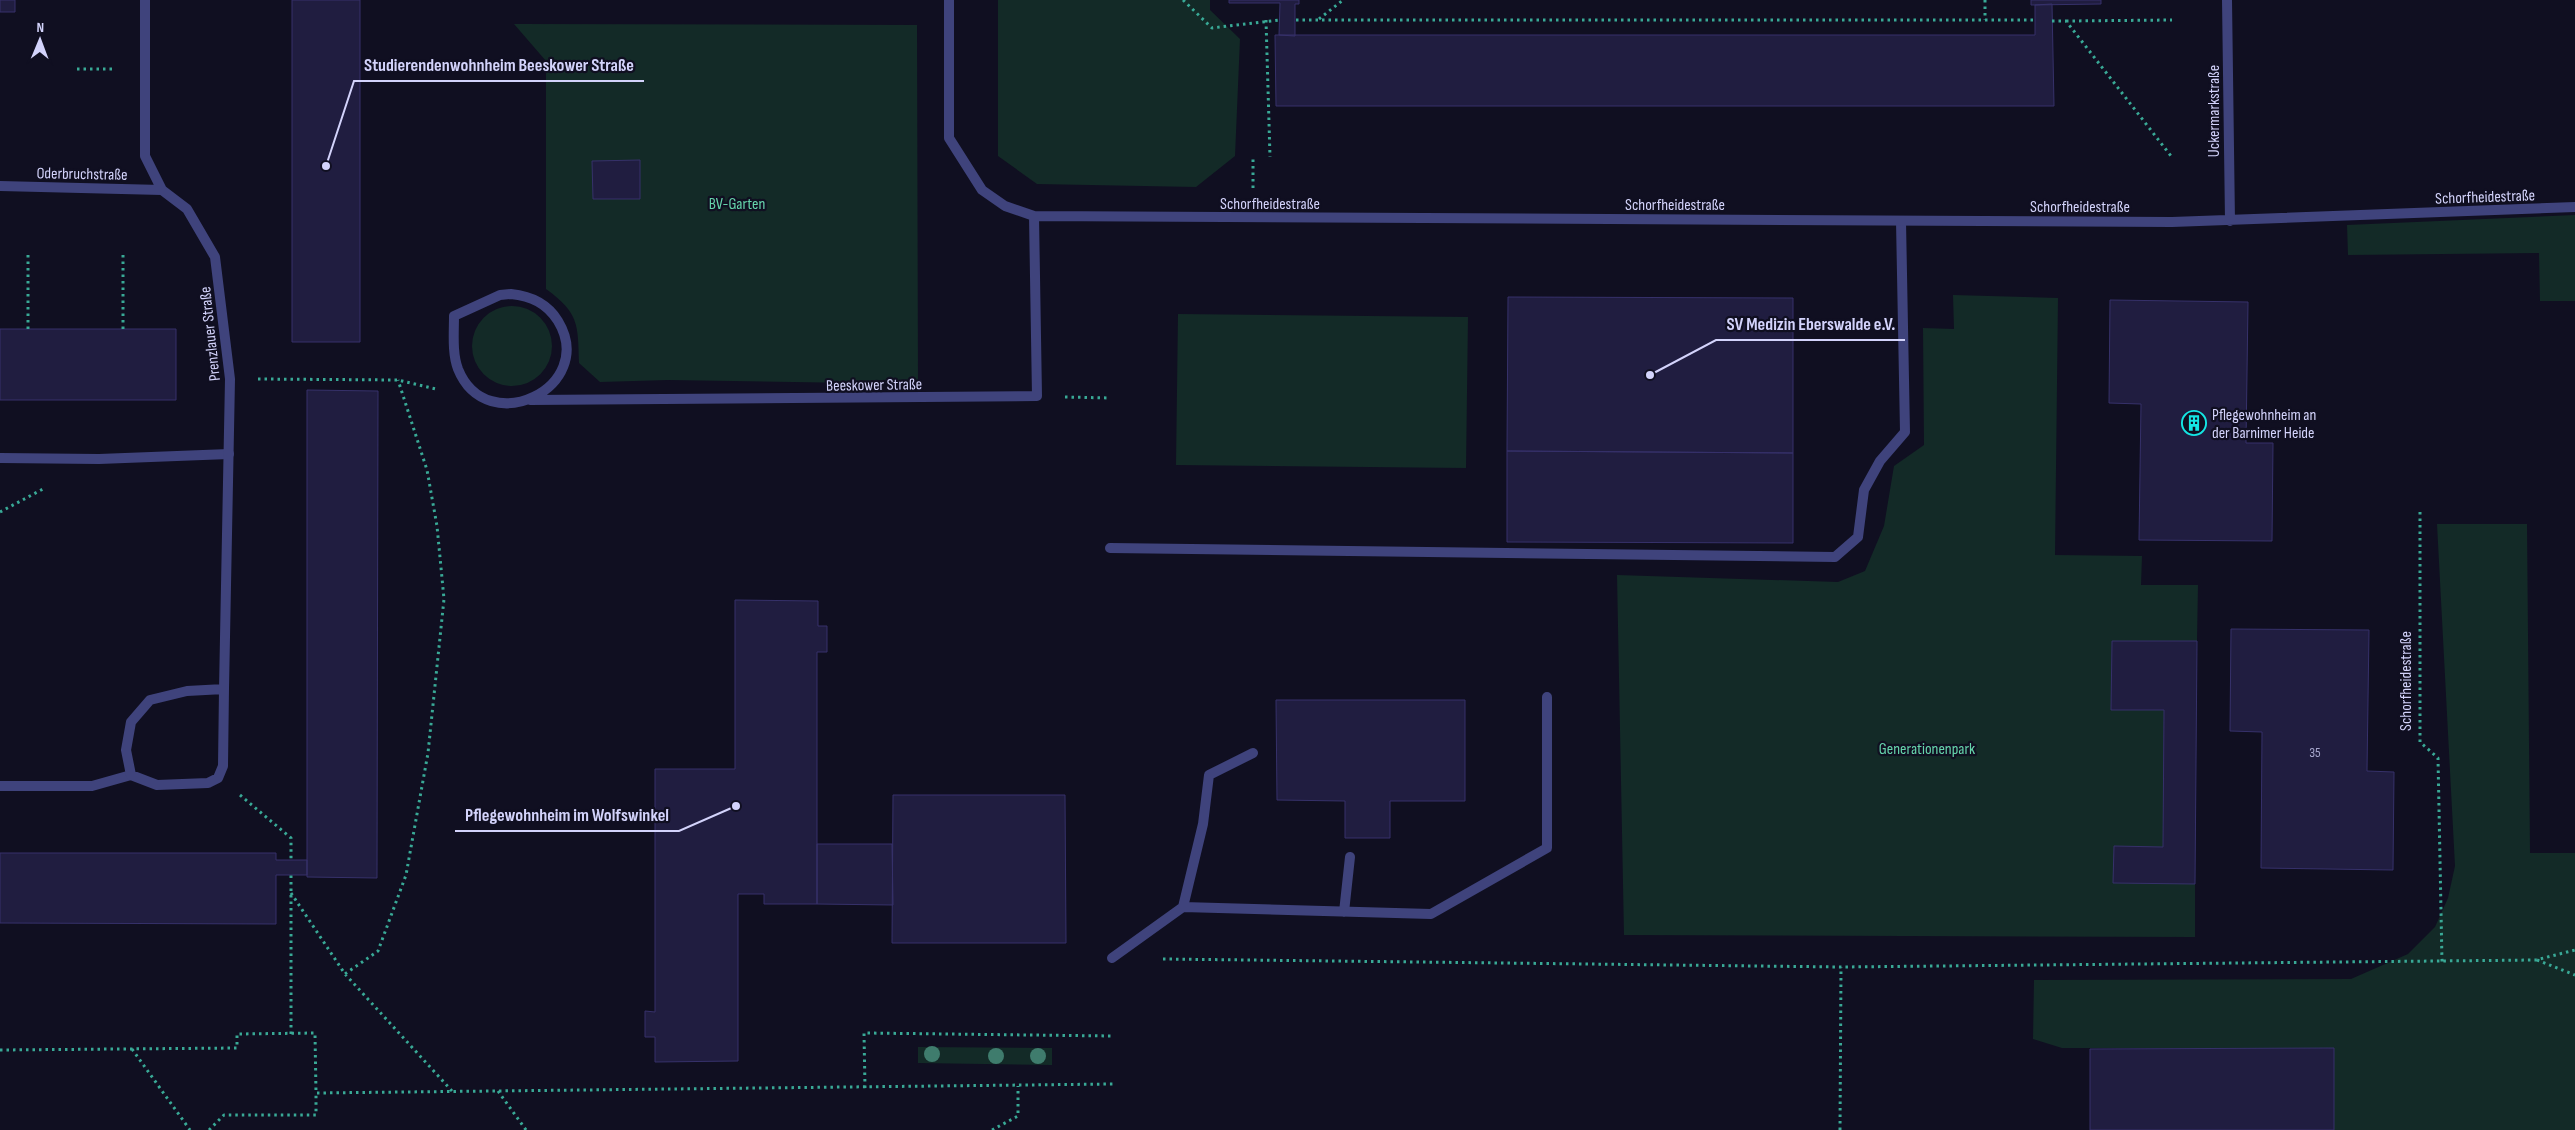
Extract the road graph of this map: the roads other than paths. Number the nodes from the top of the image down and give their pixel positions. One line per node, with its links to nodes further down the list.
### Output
1 (145, 0): 5 (street, Prenzlauer Straße)
2 (950, 0): 7 (street, Schorfheidestraße)
3 (2228, 0): 9 (street, Uckermarkstraße)
4 (0, 186): 5 (street, Oderbruchstraße)
5 (162, 190): 11 (street, Prenzlauer Straße)
6 (2575, 207): 9 (street, Schorfheidestraße)
7 (1034, 216): 8 (street, Schorfheidestraße); 10 (street, Beeskower Straße)
8 (1901, 221): 9 (street, Schorfheidestraße); 13 (street)
9 (2230, 221)
10 (530, 400): 10 (street, Beeskower Straße)
11 (229, 454): 12 (street); 14 (street, Prenzlauer Straße)
12 (0, 458)
13 (1110, 548)
14 (224, 689): 17 (street); 17 (street, Prenzlauer Straße)
15 (1547, 697): 21 (street)
16 (1253, 753): 20 (street)
17 (130, 775): 18 (street)
18 (0, 786)
19 (1350, 857): 21 (street)
20 (1184, 907): 21 (street); 22 (street)
21 (1344, 912)
22 (1112, 958)

